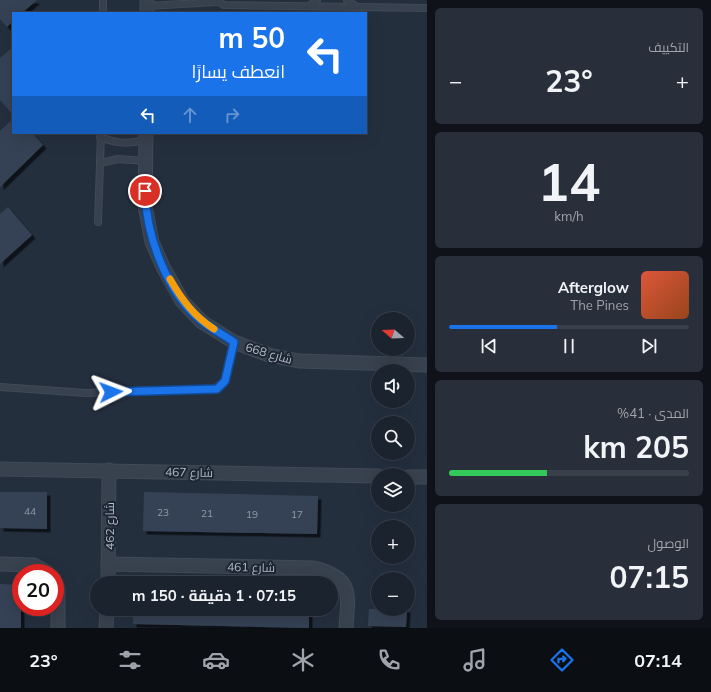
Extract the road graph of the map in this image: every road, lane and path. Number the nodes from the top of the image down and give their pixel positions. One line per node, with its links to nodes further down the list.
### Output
1 (103, 0): 9 (lane)
2 (317, 0): 6 (lane)
3 (347, 0): 7 (lane)
4 (216, 1): 5 (lane); 6 (lane)
5 (147, 6)
6 (309, 6): 7 (lane)
7 (358, 7): 8 (lane)
8 (427, 8)
9 (103, 12)
10 (100, 135): 11 (lane); 13 (lane)
11 (146, 137): 12 (street, شارع 668)
12 (145, 161): 13 (lane); 15 (street, شارع 668)
13 (100, 162): 14 (lane)
14 (98, 222)
15 (234, 342): 16 (street, شارع 668); 17 (lane)
16 (427, 365)
17 (0, 387)
18 (0, 468): 19 (street, شارع 467)
19 (109, 470): 20 (street, شارع 467); 25 (street, شارع 462)
20 (371, 476)
21 (415, 477): 22 (street)
22 (427, 477)
23 (0, 564): 24 (street)
24 (12, 564)
25 (108, 564): 26 (street, شارع 462); 31 (street, شارع 461)
26 (108, 576)
27 (58, 616): 29 (street)
28 (107, 616): 30 (street)
29 (58, 628)
30 (106, 628)
31 (346, 628)

